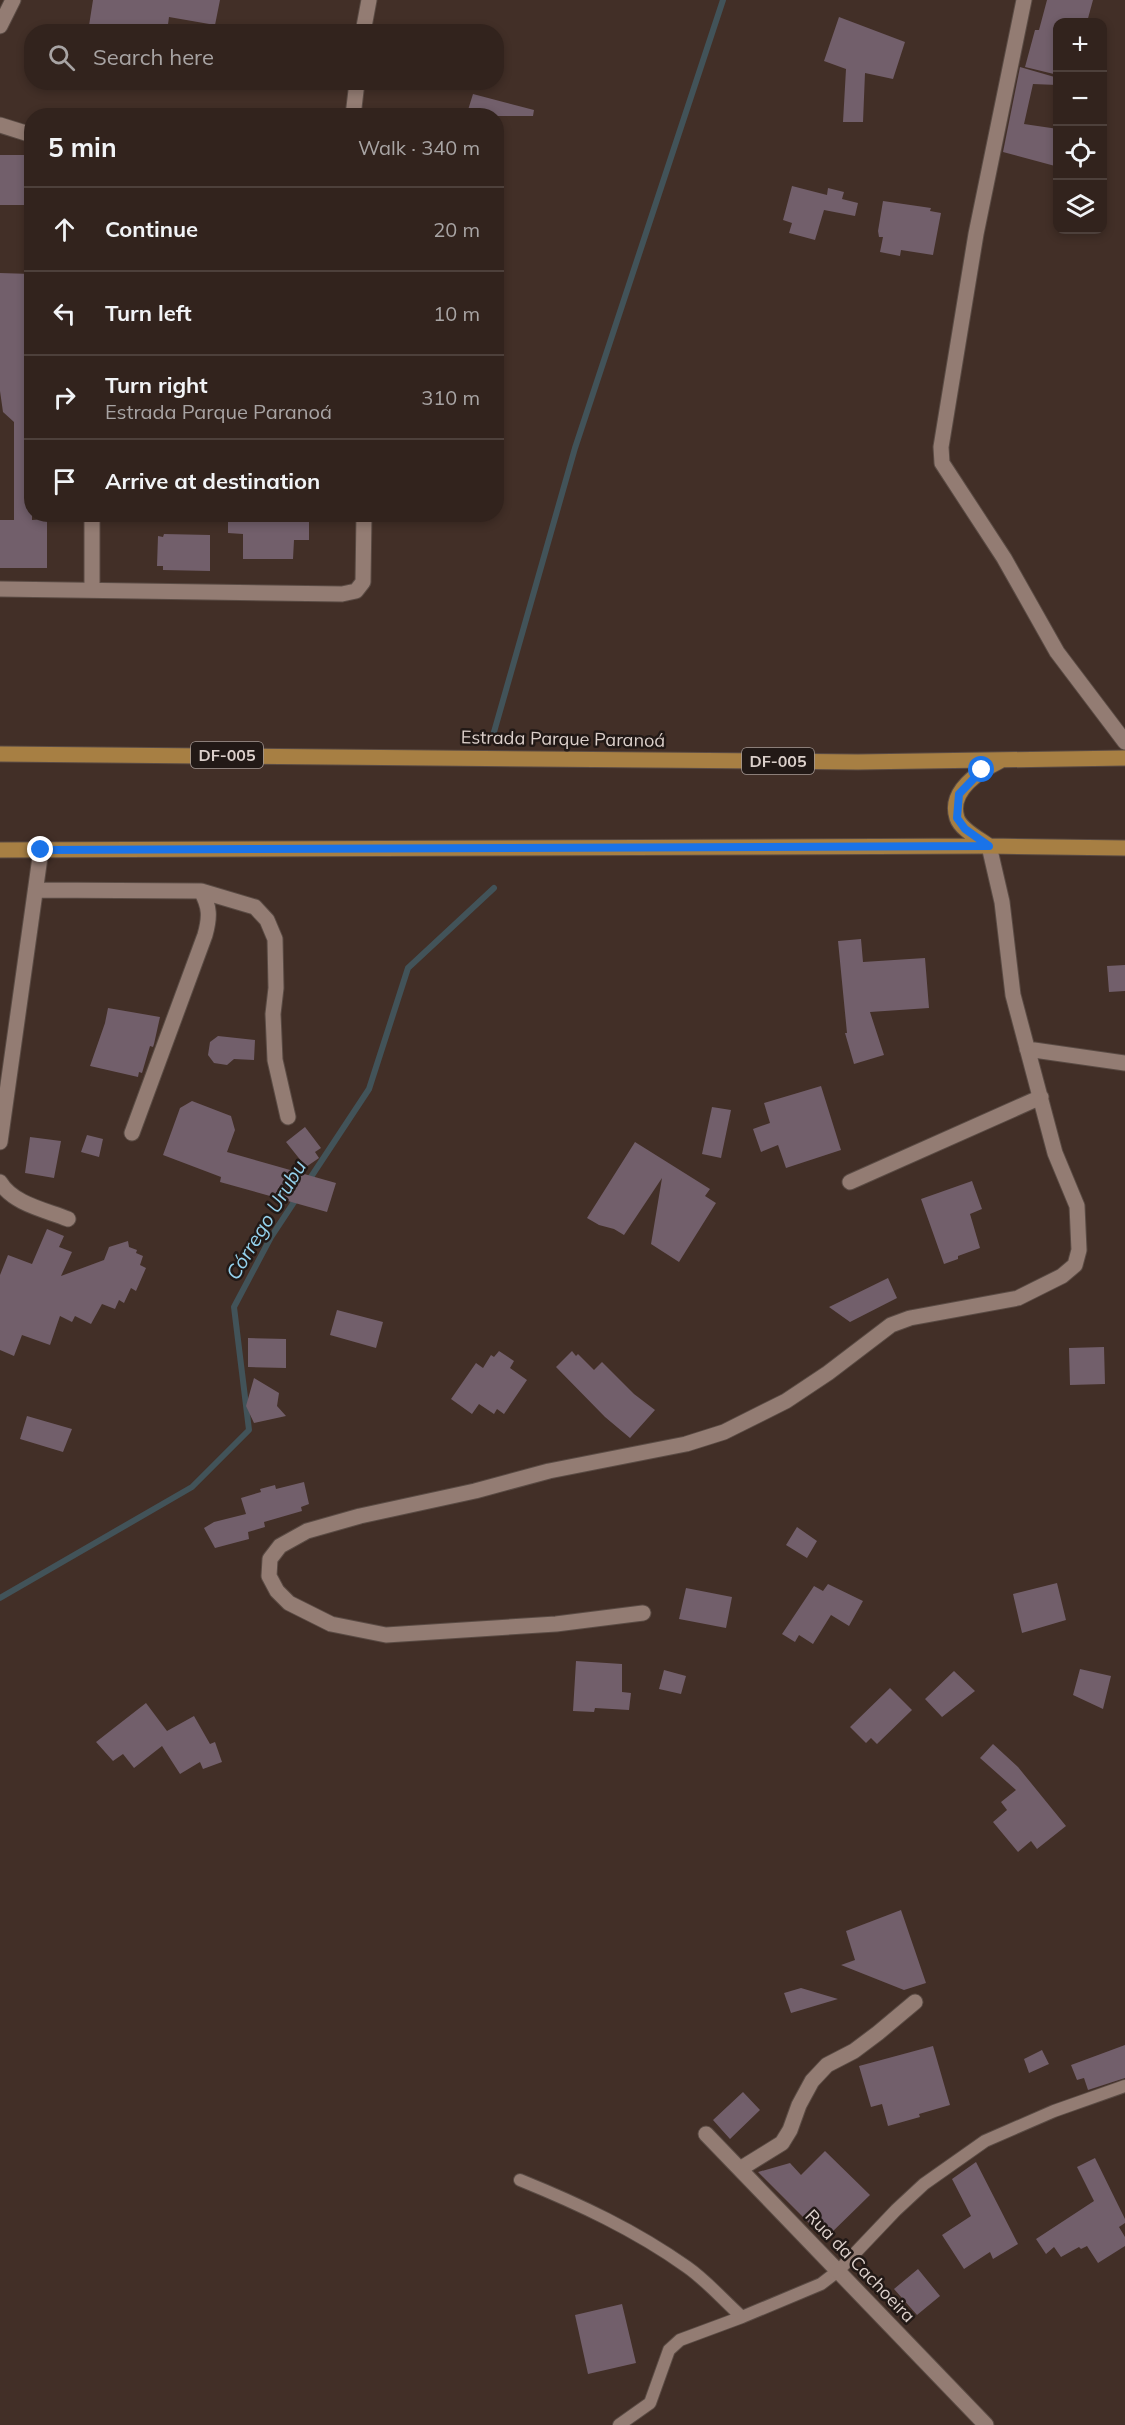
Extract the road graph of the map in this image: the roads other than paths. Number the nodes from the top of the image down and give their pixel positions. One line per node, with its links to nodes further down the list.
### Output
1 (13, 0): 5 (street)
2 (369, 0): 4 (street)
3 (1024, 0): 14 (street)
4 (364, 24)
5 (0, 26)
6 (356, 90): 7 (street)
7 (354, 108)
8 (0, 125): 9 (street)
9 (24, 132)
10 (92, 522): 13 (street)
11 (364, 522): 13 (street)
12 (0, 589): 13 (street)
13 (92, 589)
14 (1125, 742)
15 (0, 754): 17 (main road, Estrada Parque Paranoá / DF-005)
16 (1125, 758): 17 (main road, Estrada Parque Paranoá / DF-005)
17 (1005, 759): 18 (main road)
18 (989, 846): 19 (main road); 21 (main road); 24 (street)
19 (1125, 848)
20 (0, 850): 21 (main road)
21 (41, 850): 22 (street)
22 (36, 890): 23 (street); 29 (street)
23 (201, 891): 27 (street); 28 (street)
24 (1028, 1049): 25 (street); 26 (street)
25 (1125, 1063)
26 (1041, 1097): 31 (street); 33 (street)
27 (288, 1117)
28 (132, 1133)
29 (0, 1142)
30 (0, 1182): 32 (street)
31 (850, 1182)
32 (68, 1219)
33 (643, 1613)
34 (915, 2002): 37 (street)
35 (1125, 2086): 39 (lane)
36 (706, 2134): 37 (street, Rua da Cachoeira)
37 (740, 2169): 39 (street, Rua da Cachoeira)
38 (520, 2180): 40 (lane)
39 (838, 2271): 40 (lane); 42 (street, Rua da Cachoeira)
40 (742, 2317): 41 (lane)
41 (619, 2425)
42 (986, 2425)

